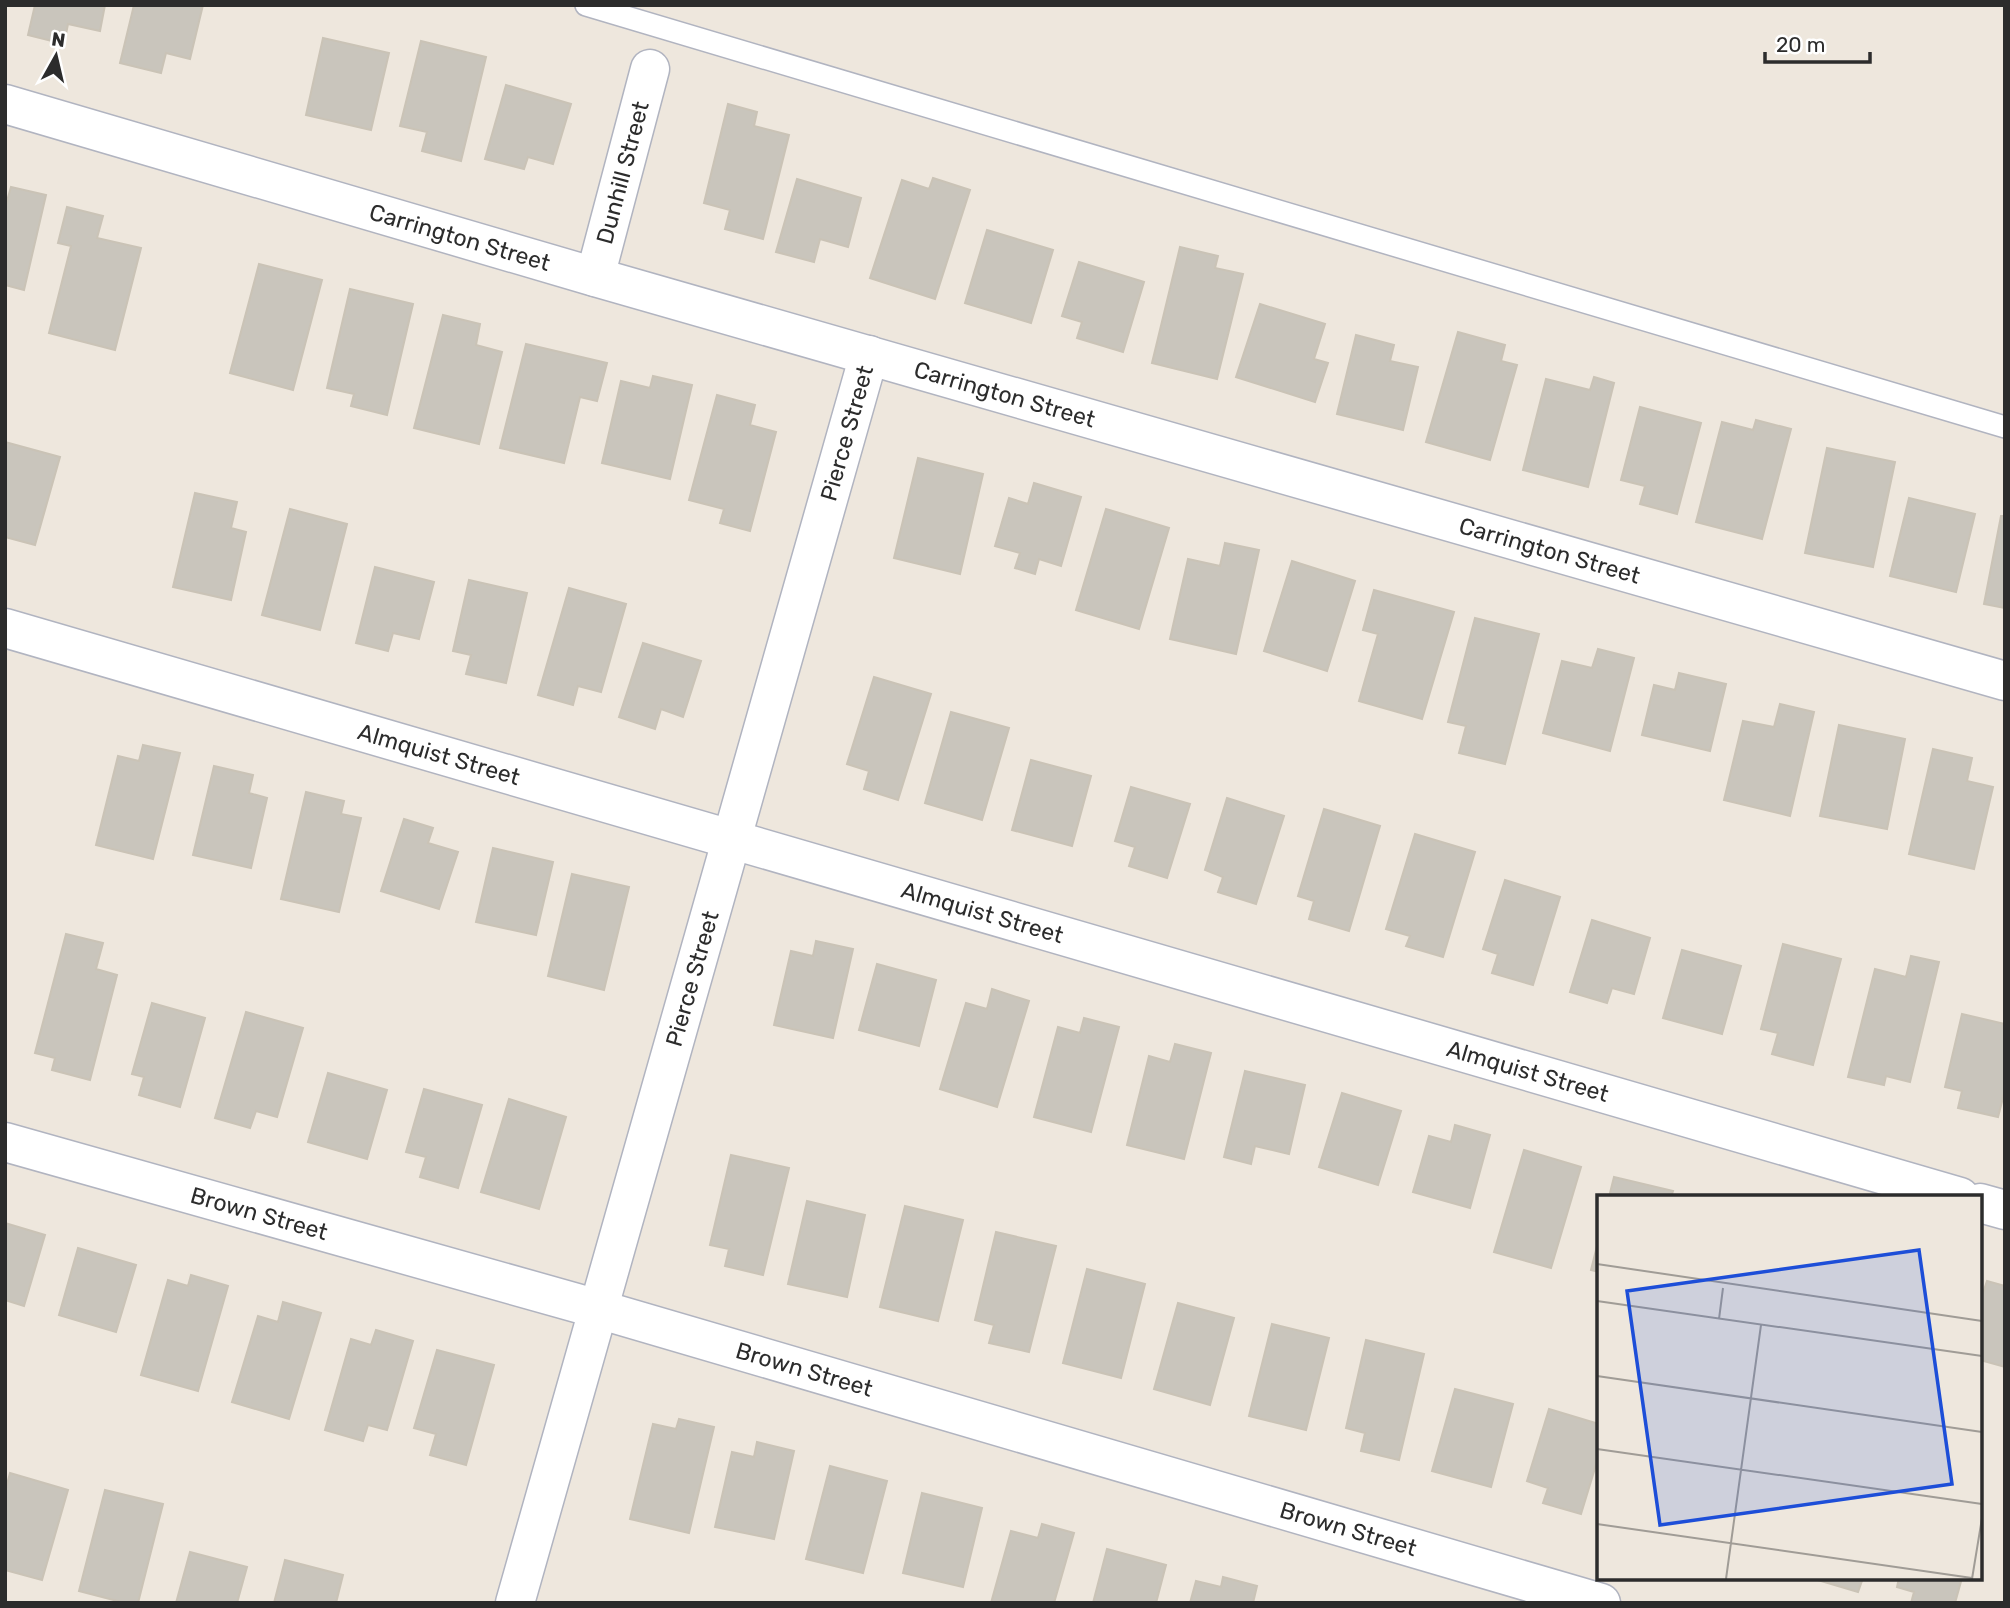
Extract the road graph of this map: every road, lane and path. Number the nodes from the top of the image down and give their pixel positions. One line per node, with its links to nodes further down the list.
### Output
1 (586, 5): 6 (lane)
2 (650, 69): 4 (street, Dunhill Street)
3 (5, 104): 4 (street, Carrington Street)
4 (595, 277): 5 (street, Carrington Street)
5 (869, 355): 8 (street, Carrington Street); 9 (street, Pierce Street)
6 (2005, 427)
7 (5, 628): 9 (street, Almquist Street)
8 (2005, 681)
9 (731, 839): 11 (street, Almquist Street); 14 (street, Pierce Street)
10 (5, 1142): 14 (street, Brown Street)
11 (1953, 1195)
12 (1982, 1204): 13 (street)
13 (2005, 1210)
14 (598, 1310): 15 (street, Pierce Street); 16 (street, Brown Street)
15 (515, 1603)
16 (1601, 1603)

